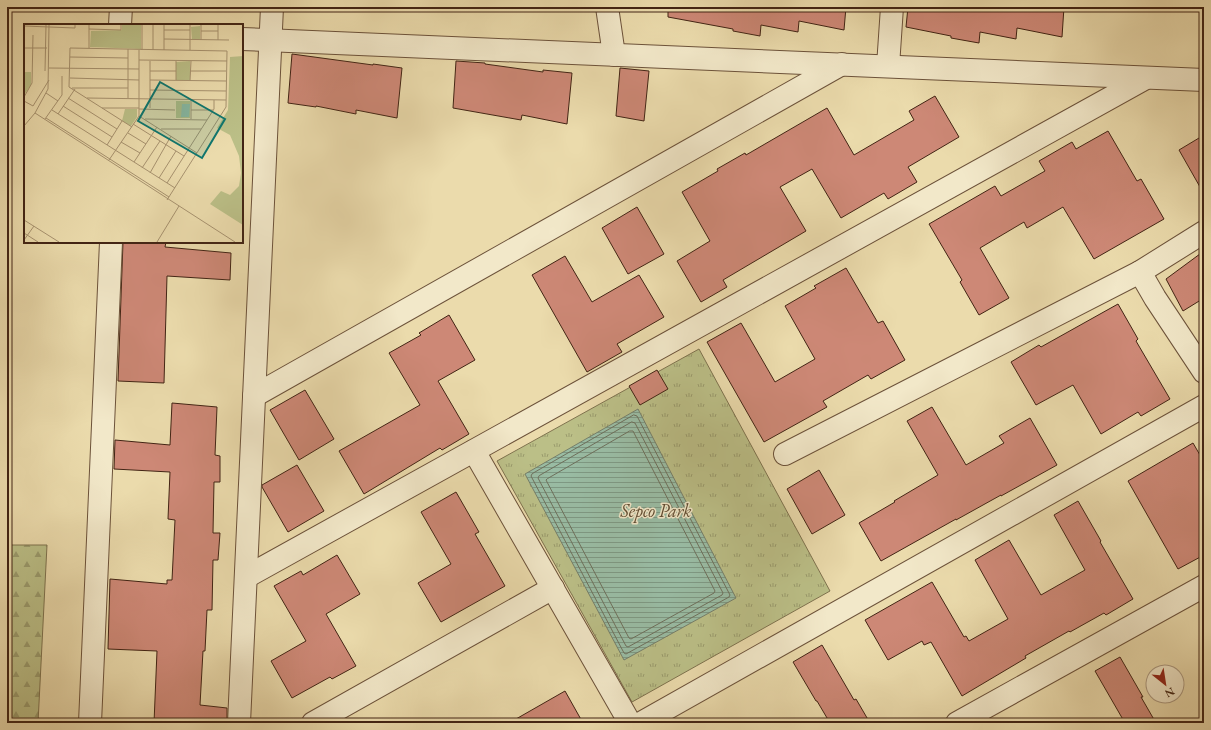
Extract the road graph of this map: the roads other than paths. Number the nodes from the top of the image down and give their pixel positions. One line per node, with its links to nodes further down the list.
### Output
1 (121, 7): 5 (street)
2 (272, 7): 7 (street)
3 (607, 7): 9 (street)
4 (892, 7): 11 (street)
5 (120, 24)
6 (243, 38): 7 (street)
7 (270, 40): 9 (street); 12 (street)
8 (243, 46): 12 (street)
9 (614, 55): 10 (street)
10 (842, 64): 11 (street); 19 (street)
11 (888, 66): 13 (street)
12 (269, 70): 19 (street)
13 (1146, 78): 14 (street); 21 (street)
14 (1204, 80)
15 (1204, 232): 17 (street)
16 (111, 243): 26 (street)
17 (1140, 272): 18 (street); 22 (street)
18 (1204, 372)
19 (254, 396): 23 (street)
20 (1204, 406): 30 (street)
21 (474, 451): 23 (street); 25 (street)
22 (785, 454)
23 (246, 577): 27 (street)
24 (1204, 586): 31 (street)
25 (553, 588): 28 (street); 29 (street)
26 (90, 723)
27 (239, 723)
28 (313, 723)
29 (630, 723)
30 (640, 723)
31 (957, 723)

